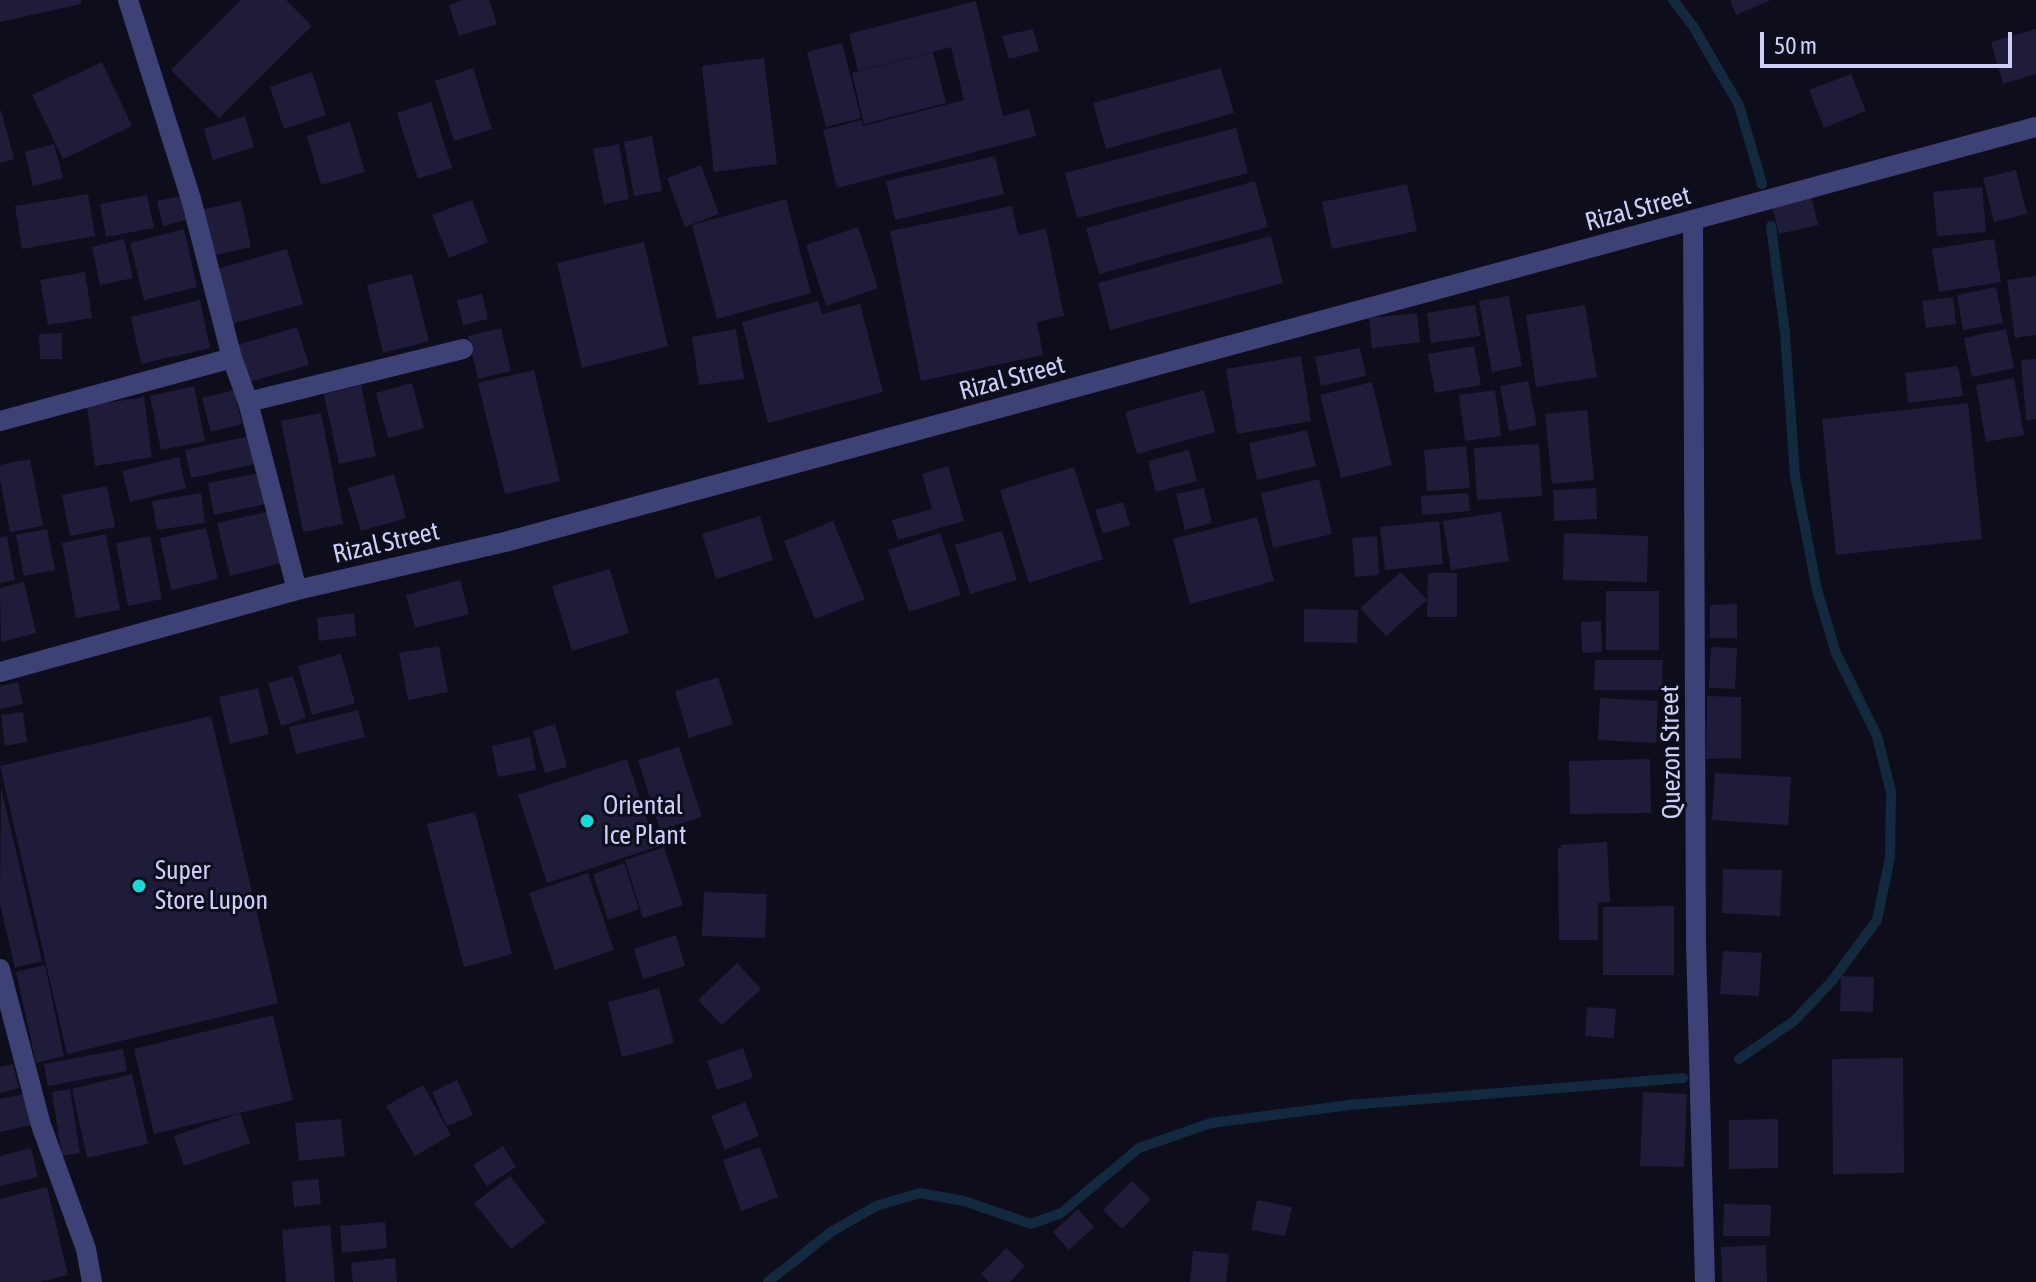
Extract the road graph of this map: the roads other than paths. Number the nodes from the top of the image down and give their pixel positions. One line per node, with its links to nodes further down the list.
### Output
1 (128, 0): 5 (street)
2 (2036, 127): 3 (street, Rizal Street)
3 (1693, 221): 8 (street, Rizal Street); 12 (street, Quezon Street)
4 (463, 349): 6 (street)
5 (232, 358): 6 (street); 7 (street)
6 (248, 402): 8 (street)
7 (0, 421)
8 (297, 590): 9 (street, Rizal Street)
9 (0, 672)
10 (0, 969): 11 (street)
11 (92, 1282)
12 (1705, 1282)

